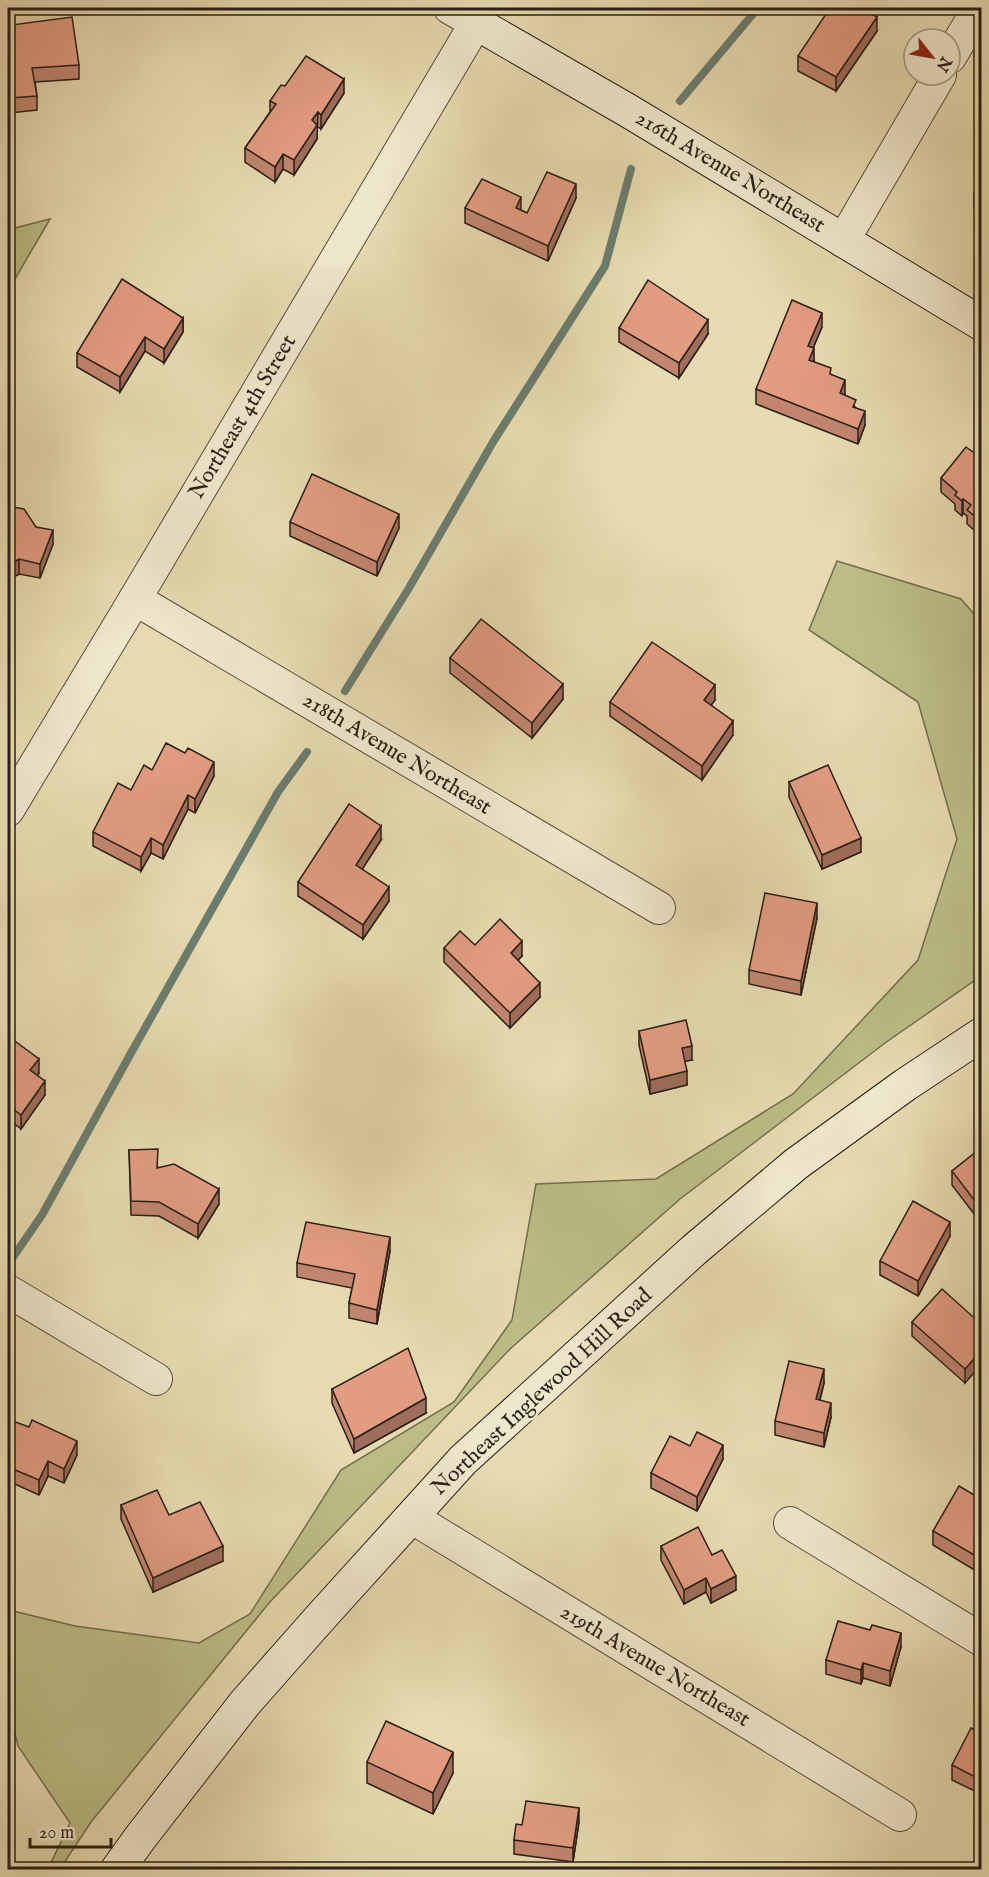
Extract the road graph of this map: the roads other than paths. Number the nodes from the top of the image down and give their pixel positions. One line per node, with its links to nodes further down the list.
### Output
1 (979, 8): 3 (street)
2 (463, 15): 5 (street, 216th Avenue Northeast); 7 (street, Northeast 4th Street)
3 (962, 37)
4 (933, 87): 5 (street)
5 (843, 241): 6 (street, 216th Avenue Northeast)
6 (981, 324)
7 (135, 599): 8 (street, Northeast 4th Street); 9 (street, 218th Avenue Northeast)
8 (8, 810)
9 (659, 908)
10 (981, 1034): 13 (street, Northeast Inglewood Hill Road)
11 (8, 1292): 12 (street)
12 (156, 1379)
13 (411, 1517): 16 (street, 219th Avenue Northeast); 17 (street, Northeast Inglewood Hill Road)
14 (790, 1523): 15 (street)
15 (981, 1640)
16 (900, 1815)
17 (117, 1869)

